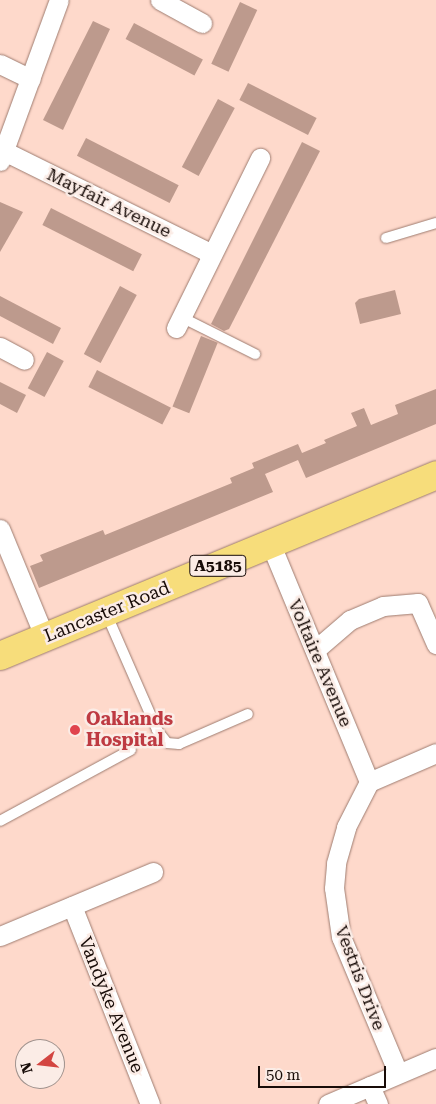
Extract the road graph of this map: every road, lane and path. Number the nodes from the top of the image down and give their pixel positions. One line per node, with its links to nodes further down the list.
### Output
1 (59, 0): 5 (street)
2 (160, 0): 3 (street)
3 (202, 23)
4 (0, 64): 5 (street)
5 (31, 79): 6 (street)
6 (3, 156): 10 (street, Mayfair Avenue)
7 (260, 158): 10 (street)
8 (436, 223): 9 (lane)
9 (386, 238)
10 (212, 254): 11 (street)
11 (178, 322): 13 (lane)
12 (0, 347): 14 (street)
13 (255, 354)
14 (24, 360)
15 (436, 475): 17 (main road, Lancaster Road / A5185)
16 (0, 529): 19 (street)
17 (271, 545): 18 (main road, Lancaster Road / A5185); 21 (street, Voltaire Avenue)
18 (105, 612): 19 (main road, Lancaster Road / A5185); 23 (lane)
19 (45, 638): 22 (main road, Lancaster Road / A5185)
20 (436, 644): 21 (street)
21 (315, 650): 26 (street, Voltaire Avenue)
22 (0, 656)
23 (248, 714)
24 (131, 750): 27 (lane)
25 (436, 753): 26 (street)
26 (369, 782): 32 (street, Vestris Drive)
27 (0, 821)
28 (153, 872): 29 (street)
29 (72, 906): 30 (street); 34 (street, Vandyke Avenue)
30 (0, 936)
31 (436, 1058): 32 (street)
32 (398, 1073): 33 (street)
33 (370, 1086): 35 (street); 36 (street)
34 (150, 1104)
35 (328, 1104)
36 (378, 1104)

